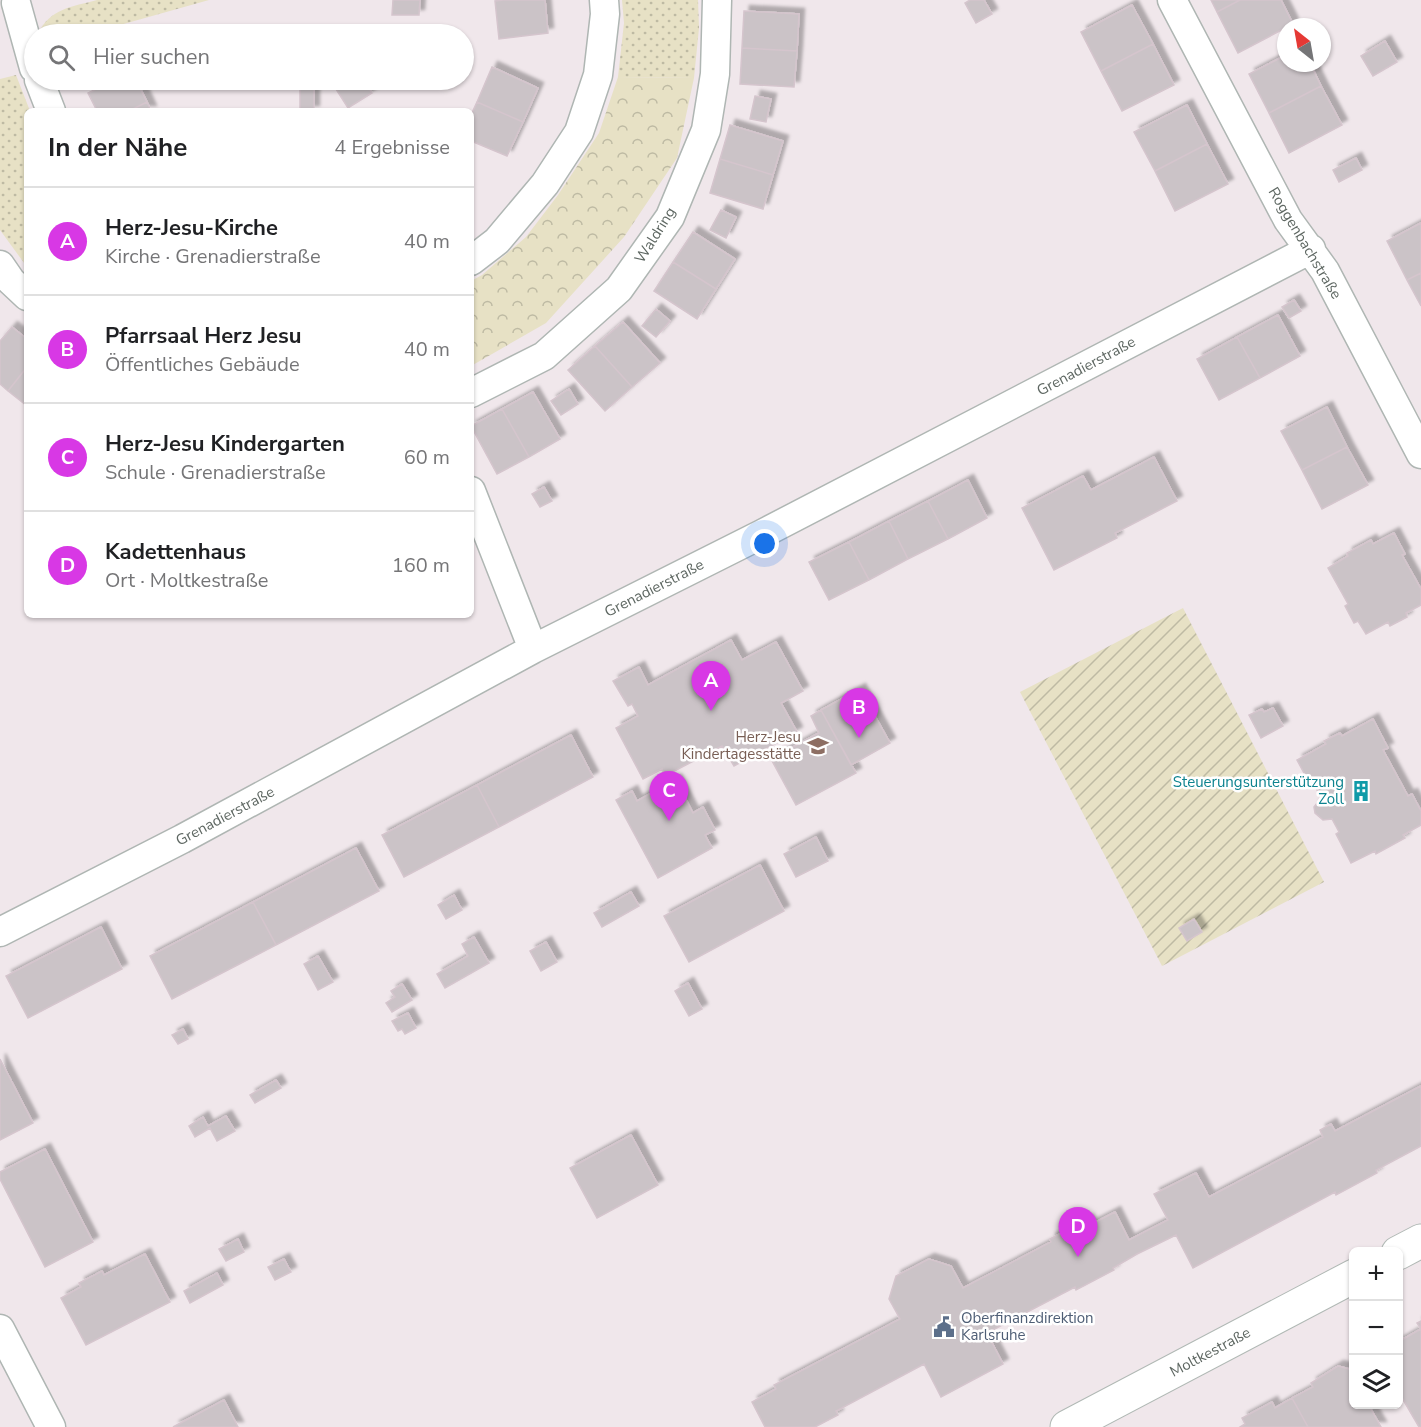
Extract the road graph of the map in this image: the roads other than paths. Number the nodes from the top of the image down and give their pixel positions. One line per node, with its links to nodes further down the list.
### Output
1 (604, 0): 9 (street)
2 (717, 0): 12 (street, Waldring)
3 (1172, 0): 8 (street, Roggenbachstraße)
4 (14, 3): 5 (street)
5 (24, 36)
6 (43, 90): 7 (street)
7 (50, 108)
8 (1311, 249): 13 (street, Roggenbachstraße); 15 (street, Grenadierstraße)
9 (474, 259)
10 (0, 265): 11 (street)
11 (24, 293)
12 (474, 391)
13 (1421, 454)
14 (474, 499): 15 (street)
15 (533, 649): 16 (street, Grenadierstraße)
16 (0, 932)
17 (1421, 1241): 18 (main road)
18 (1403, 1250)
19 (1349, 1278): 22 (main road, Moltkestraße)
20 (0, 1329): 21 (street)
21 (51, 1427)
22 (1067, 1427)

